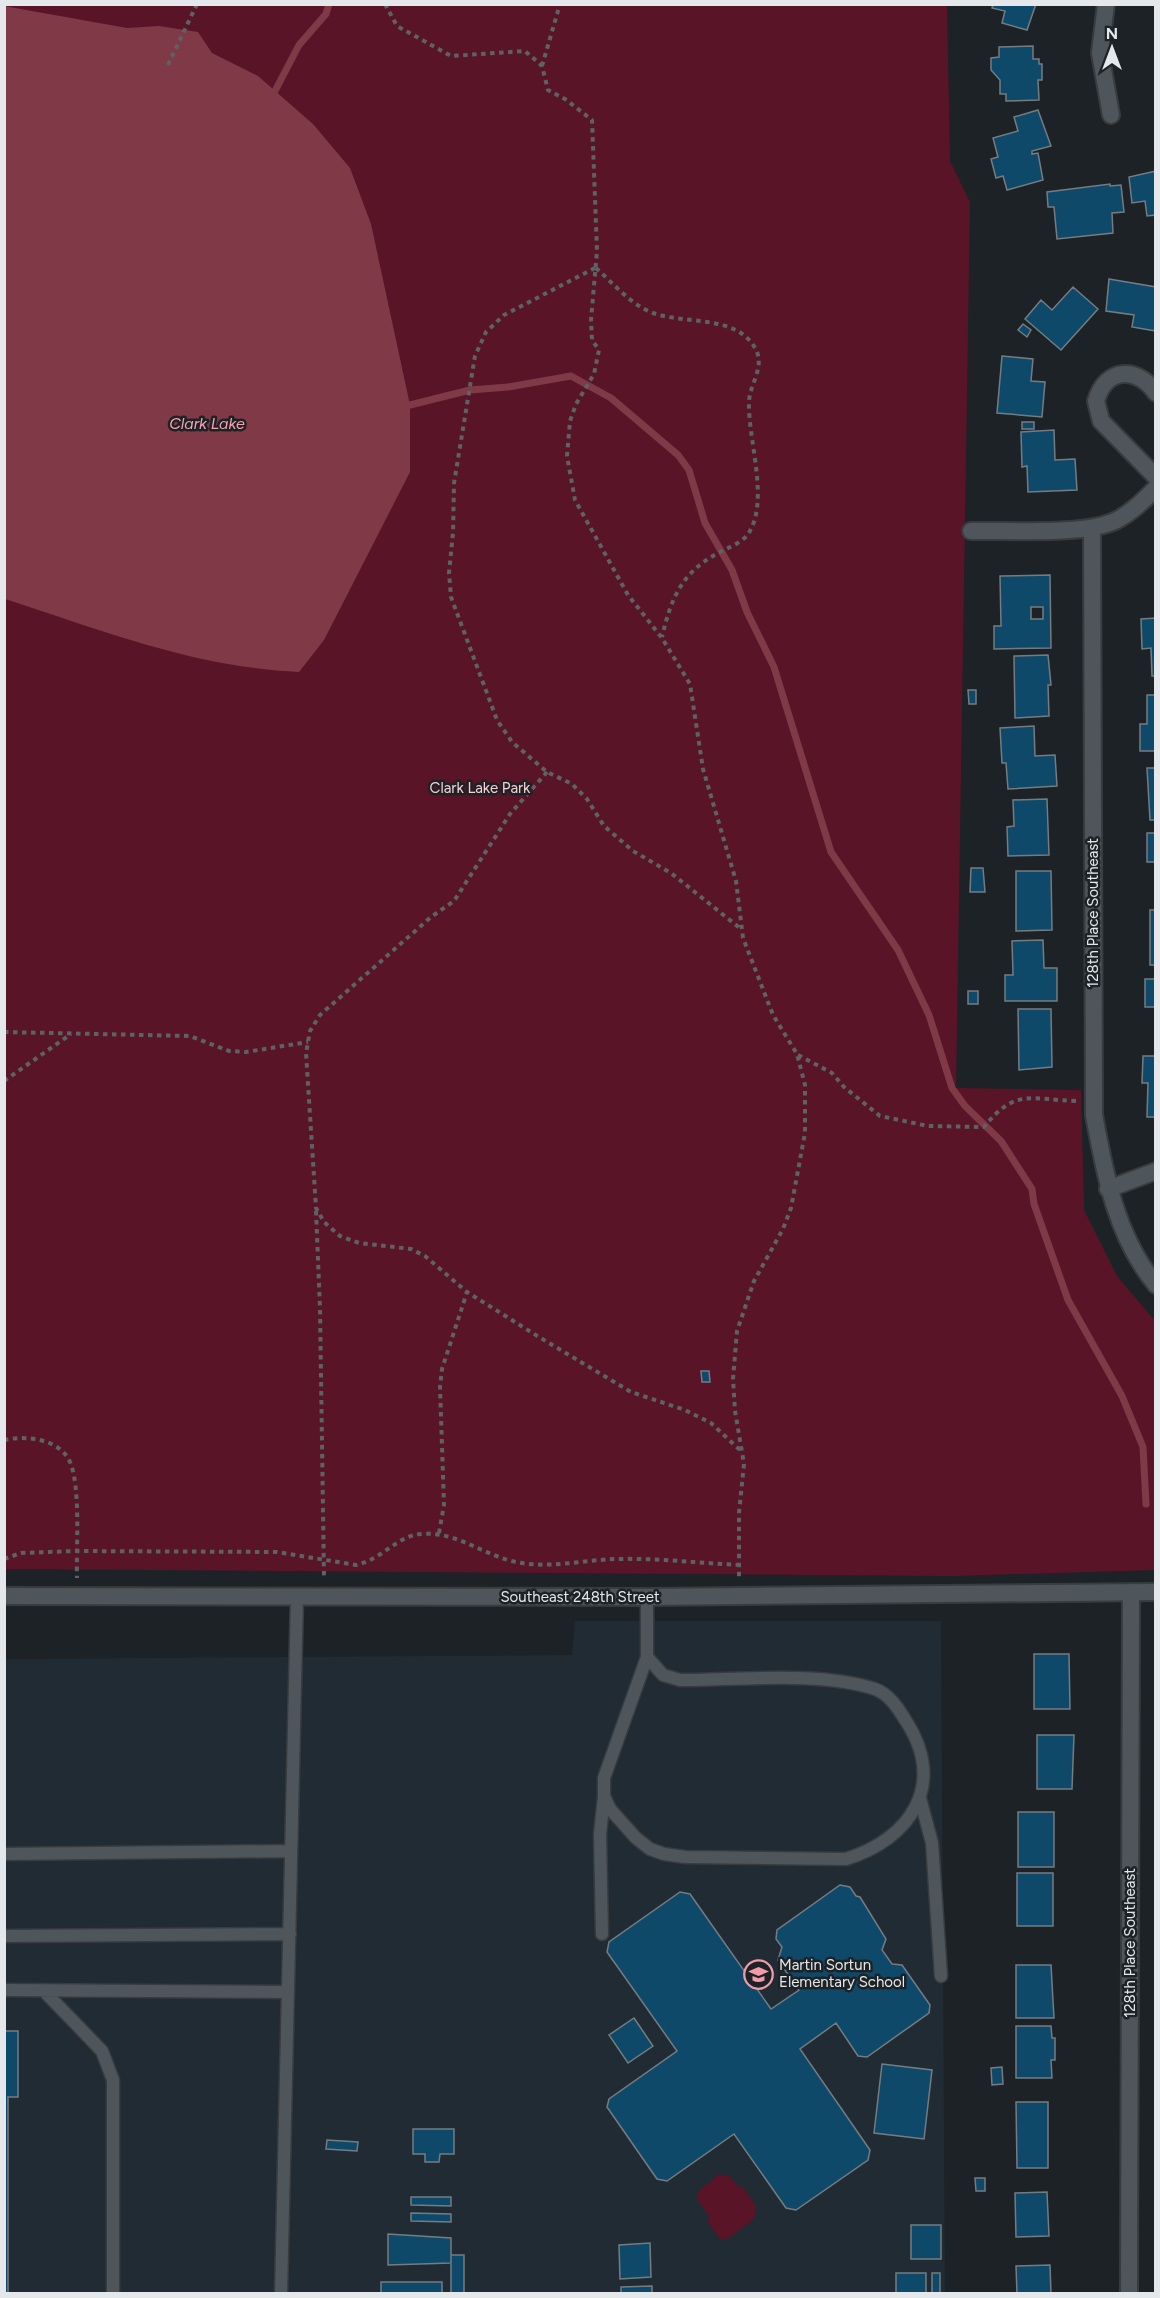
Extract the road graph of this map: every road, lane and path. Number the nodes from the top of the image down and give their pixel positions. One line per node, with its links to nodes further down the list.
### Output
1 (197, 4): 5 (path)
2 (385, 4): 6 (path)
3 (560, 4): 6 (path)
4 (1106, 4): 7 (street)
5 (168, 65)
6 (542, 66): 8 (path)
7 (1111, 115)
8 (596, 268): 14 (path); 14 (path); 15 (path)
9 (1155, 393): 10 (street)
10 (1155, 477)
11 (1155, 488): 12 (street)
12 (1092, 528): 13 (street); 22 (street, 128th Place Southeast)
13 (971, 531)
14 (662, 638): 16 (path)
15 (547, 772): 16 (path); 19 (path)
16 (742, 930): 20 (path)
17 (4, 1032): 18 (path)
18 (72, 1034): 19 (path); 21 (path)
19 (308, 1042): 25 (path)
20 (797, 1054): 22 (path); 29 (path)
21 (4, 1081)
22 (1094, 1101): 24 (street, 128th Place Southeast)
23 (1155, 1171): 24 (street)
24 (1108, 1189): 26 (street, 128th Place Southeast)
25 (316, 1208): 27 (path); 33 (path)
26 (1155, 1285)
27 (467, 1292): 29 (path); 30 (path)
28 (5, 1439): 31 (path)
29 (743, 1452): 34 (path)
30 (439, 1533): 33 (path); 34 (path)
31 (76, 1551): 32 (path); 33 (path); 38 (path)
32 (4, 1559)
33 (324, 1561): 41 (path)
34 (739, 1565): 39 (path)
35 (1131, 1592): 36 (street, Southeast 248th Street); 39 (street, Southeast 248th Street); 57 (street, 128th Place Southeast)
36 (1155, 1592)
37 (4, 1596): 38 (street, Southeast 248th Street)
38 (78, 1596): 40 (street, Southeast 248th Street)
39 (741, 1596): 42 (street, Southeast 248th Street)
40 (297, 1597): 41 (street, Southeast 248th Street); 46 (lane)
41 (325, 1597): 42 (street, Southeast 248th Street)
42 (647, 1597): 43 (lane)
43 (647, 1657): 44 (lane); 45 (lane)
44 (604, 1796): 45 (lane); 49 (lane)
45 (920, 1798): 51 (lane)
46 (291, 1851): 47 (lane); 48 (lane)
47 (4, 1854)
48 (290, 1934): 50 (lane); 54 (lane)
49 (602, 1934)
50 (4, 1936)
51 (941, 1976)
52 (4, 1990): 53 (lane)
53 (44, 1990): 54 (lane); 55 (lane)
54 (288, 1992): 56 (lane)
55 (113, 2294)
56 (281, 2294)
57 (1129, 2294)

